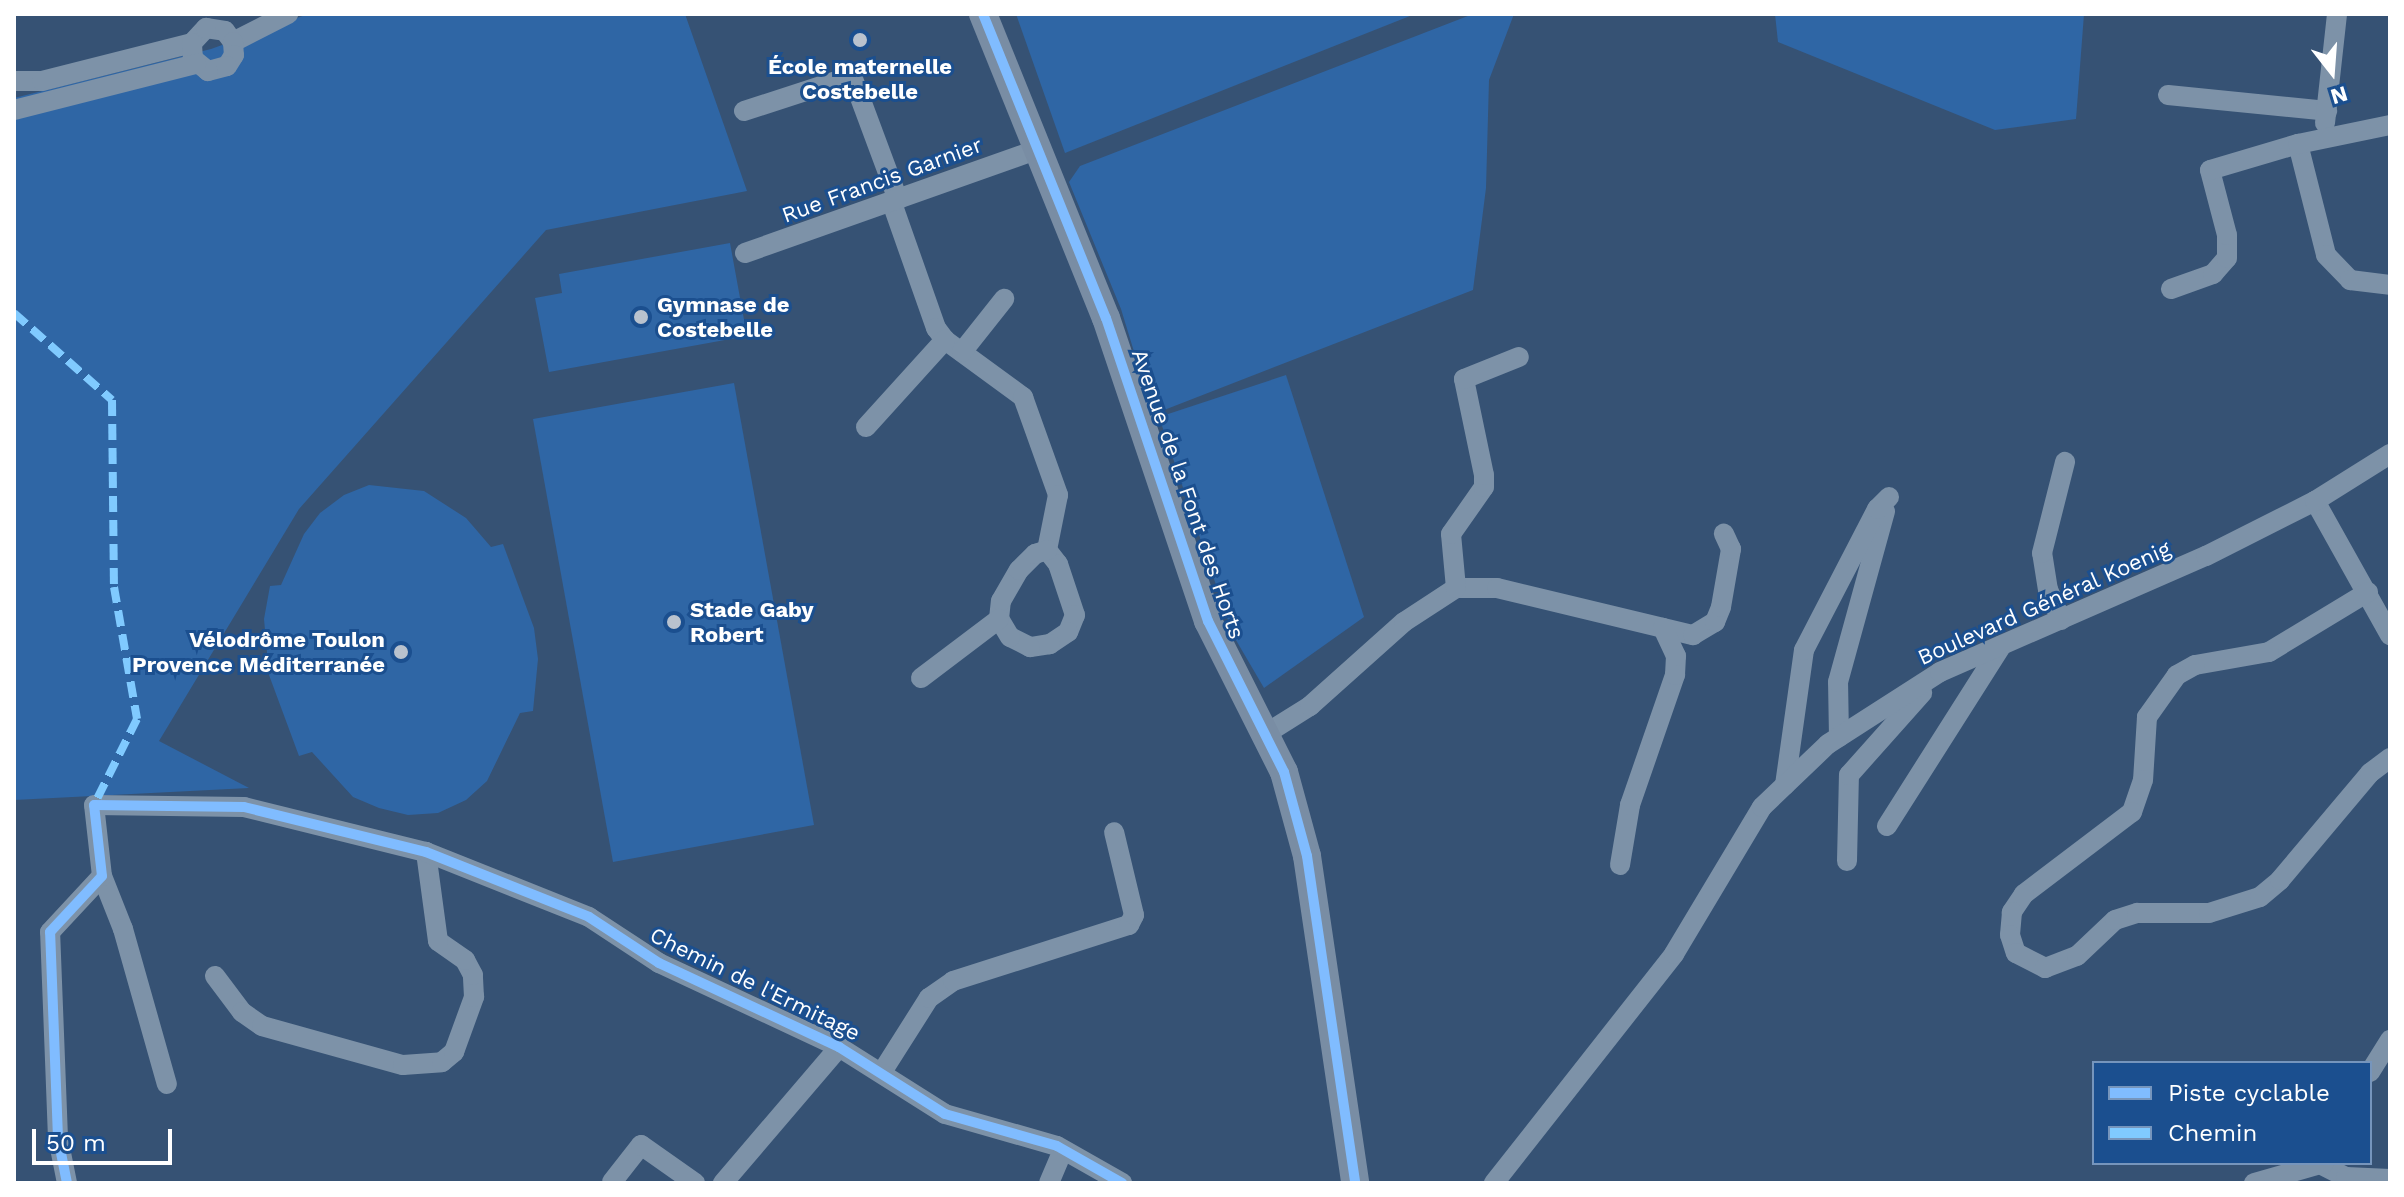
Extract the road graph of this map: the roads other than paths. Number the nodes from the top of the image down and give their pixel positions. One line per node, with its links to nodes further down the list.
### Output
1 (288, 14): 5 (street)
2 (983, 14): 15 (main road, Avenue de la Font des Horts)
3 (2337, 14): 11 (street)
4 (198, 29): 5 (street); 6 (street); 7 (street)
5 (233, 42): 6 (street)
6 (196, 64): 9 (street)
7 (14, 81)
8 (2168, 95): 11 (street)
9 (14, 110)
10 (744, 111): 16 (street)
11 (2327, 111): 13 (street)
12 (2390, 125): 13 (street)
13 (2322, 139): 14 (street)
14 (2298, 144): 18 (street); 19 (street)
15 (1036, 150): 16 (street, Rue Francis Garnier); 39 (main road, Avenue de la Font des Horts)
16 (895, 201): 17 (street, Rue Francis Garnier); 21 (street)
17 (745, 253)
18 (2390, 285)
19 (2171, 289)
20 (1004, 299): 22 (street)
21 (945, 340): 22 (street); 24 (street)
22 (962, 352): 29 (street)
23 (1519, 357): 30 (street)
24 (866, 427)
25 (2390, 454): 27 (street, Boulevard Général Koenig)
26 (2065, 462): 33 (street)
27 (2315, 501): 31 (street); 33 (street, Boulevard Général Koenig)
28 (1724, 534): 34 (street)
29 (1047, 550): 32 (street); 32 (street)
30 (1456, 588): 34 (street); 39 (street)
31 (2368, 592): 35 (street); 41 (street)
32 (999, 619): 38 (street)
33 (2061, 620): 36 (street, Boulevard Général Koenig)
34 (1663, 628): 47 (street)
35 (2390, 635)
36 (2002, 645): 37 (street, Boulevard Général Koenig); 43 (street)
37 (1940, 672): 40 (street, Boulevard Général Koenig); 46 (street)
38 (921, 678)
39 (1267, 733): 65 (main road, Avenue de la Font des Horts)
40 (1839, 737): 42 (street, Boulevard Général Koenig); 42 (street)
41 (2390, 758)
42 (1785, 785): 66 (street, Boulevard Général Koenig)
43 (1887, 826)
44 (1114, 832): 53 (street)
45 (426, 852): 48 (street, Chemin de l'Ermitage); 49 (street); 51 (street, Chemin de l'Ermitage)
46 (1847, 861)
47 (1620, 865)
48 (102, 876): 54 (street); 60 (street)
49 (215, 976)
50 (2390, 1040): 52 (street)
51 (839, 1047): 53 (street, Chemin de l'Ermitage); 62 (street)
52 (2372, 1069)
53 (882, 1072): 55 (street, Chemin de l'Ermitage)
54 (167, 1084)
55 (1063, 1150): 63 (street); 64 (street, Chemin de l'Ermitage)
56 (2319, 1165): 67 (street)
57 (2325, 1165): 58 (street)
58 (2390, 1179)
59 (612, 1182): 61 (street)
60 (67, 1183)
61 (695, 1183)
62 (723, 1183)
63 (1049, 1183)
64 (1122, 1183)
65 (1355, 1183)
66 (1494, 1183)
67 (2254, 1183)

